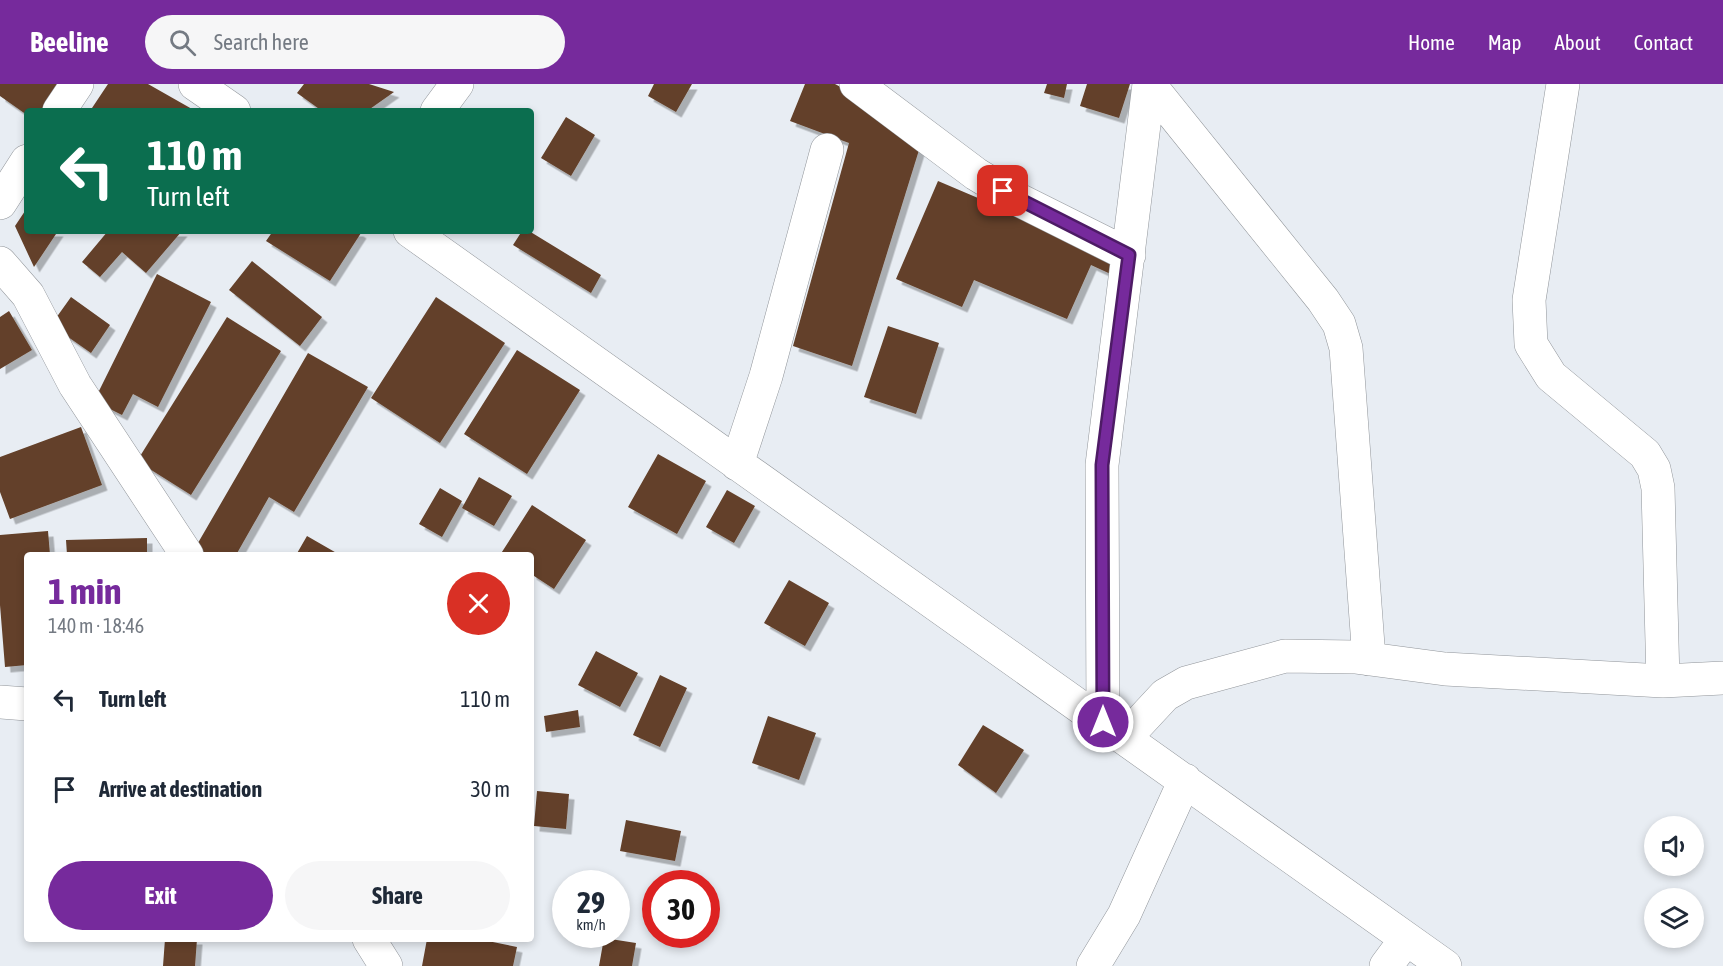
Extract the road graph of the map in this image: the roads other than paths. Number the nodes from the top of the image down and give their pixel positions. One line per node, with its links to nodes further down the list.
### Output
1 (77, 84): 6 (street)
2 (195, 84): 7 (street)
3 (457, 84): 8 (street)
4 (856, 84): 13 (street)
5 (1563, 84): 19 (street)
6 (61, 108)
7 (230, 108)
8 (439, 108)
9 (827, 150): 15 (street)
10 (24, 166): 11 (street)
11 (0, 203)
12 (414, 234): 15 (street)
13 (1129, 255): 17 (street); 22 (street)
14 (0, 263): 16 (street)
15 (736, 464): 22 (street)
16 (185, 552)
17 (1369, 659): 19 (street); 22 (street)
18 (1723, 678): 19 (street)
19 (1663, 681)
20 (0, 702): 21 (street)
21 (24, 704)
22 (1114, 730): 23 (street)
23 (1185, 780): 24 (street); 27 (street)
24 (1406, 939): 28 (street); 29 (street)
25 (371, 942): 26 (street)
26 (386, 966)
27 (1093, 966)
28 (1386, 966)
29 (1445, 966)

